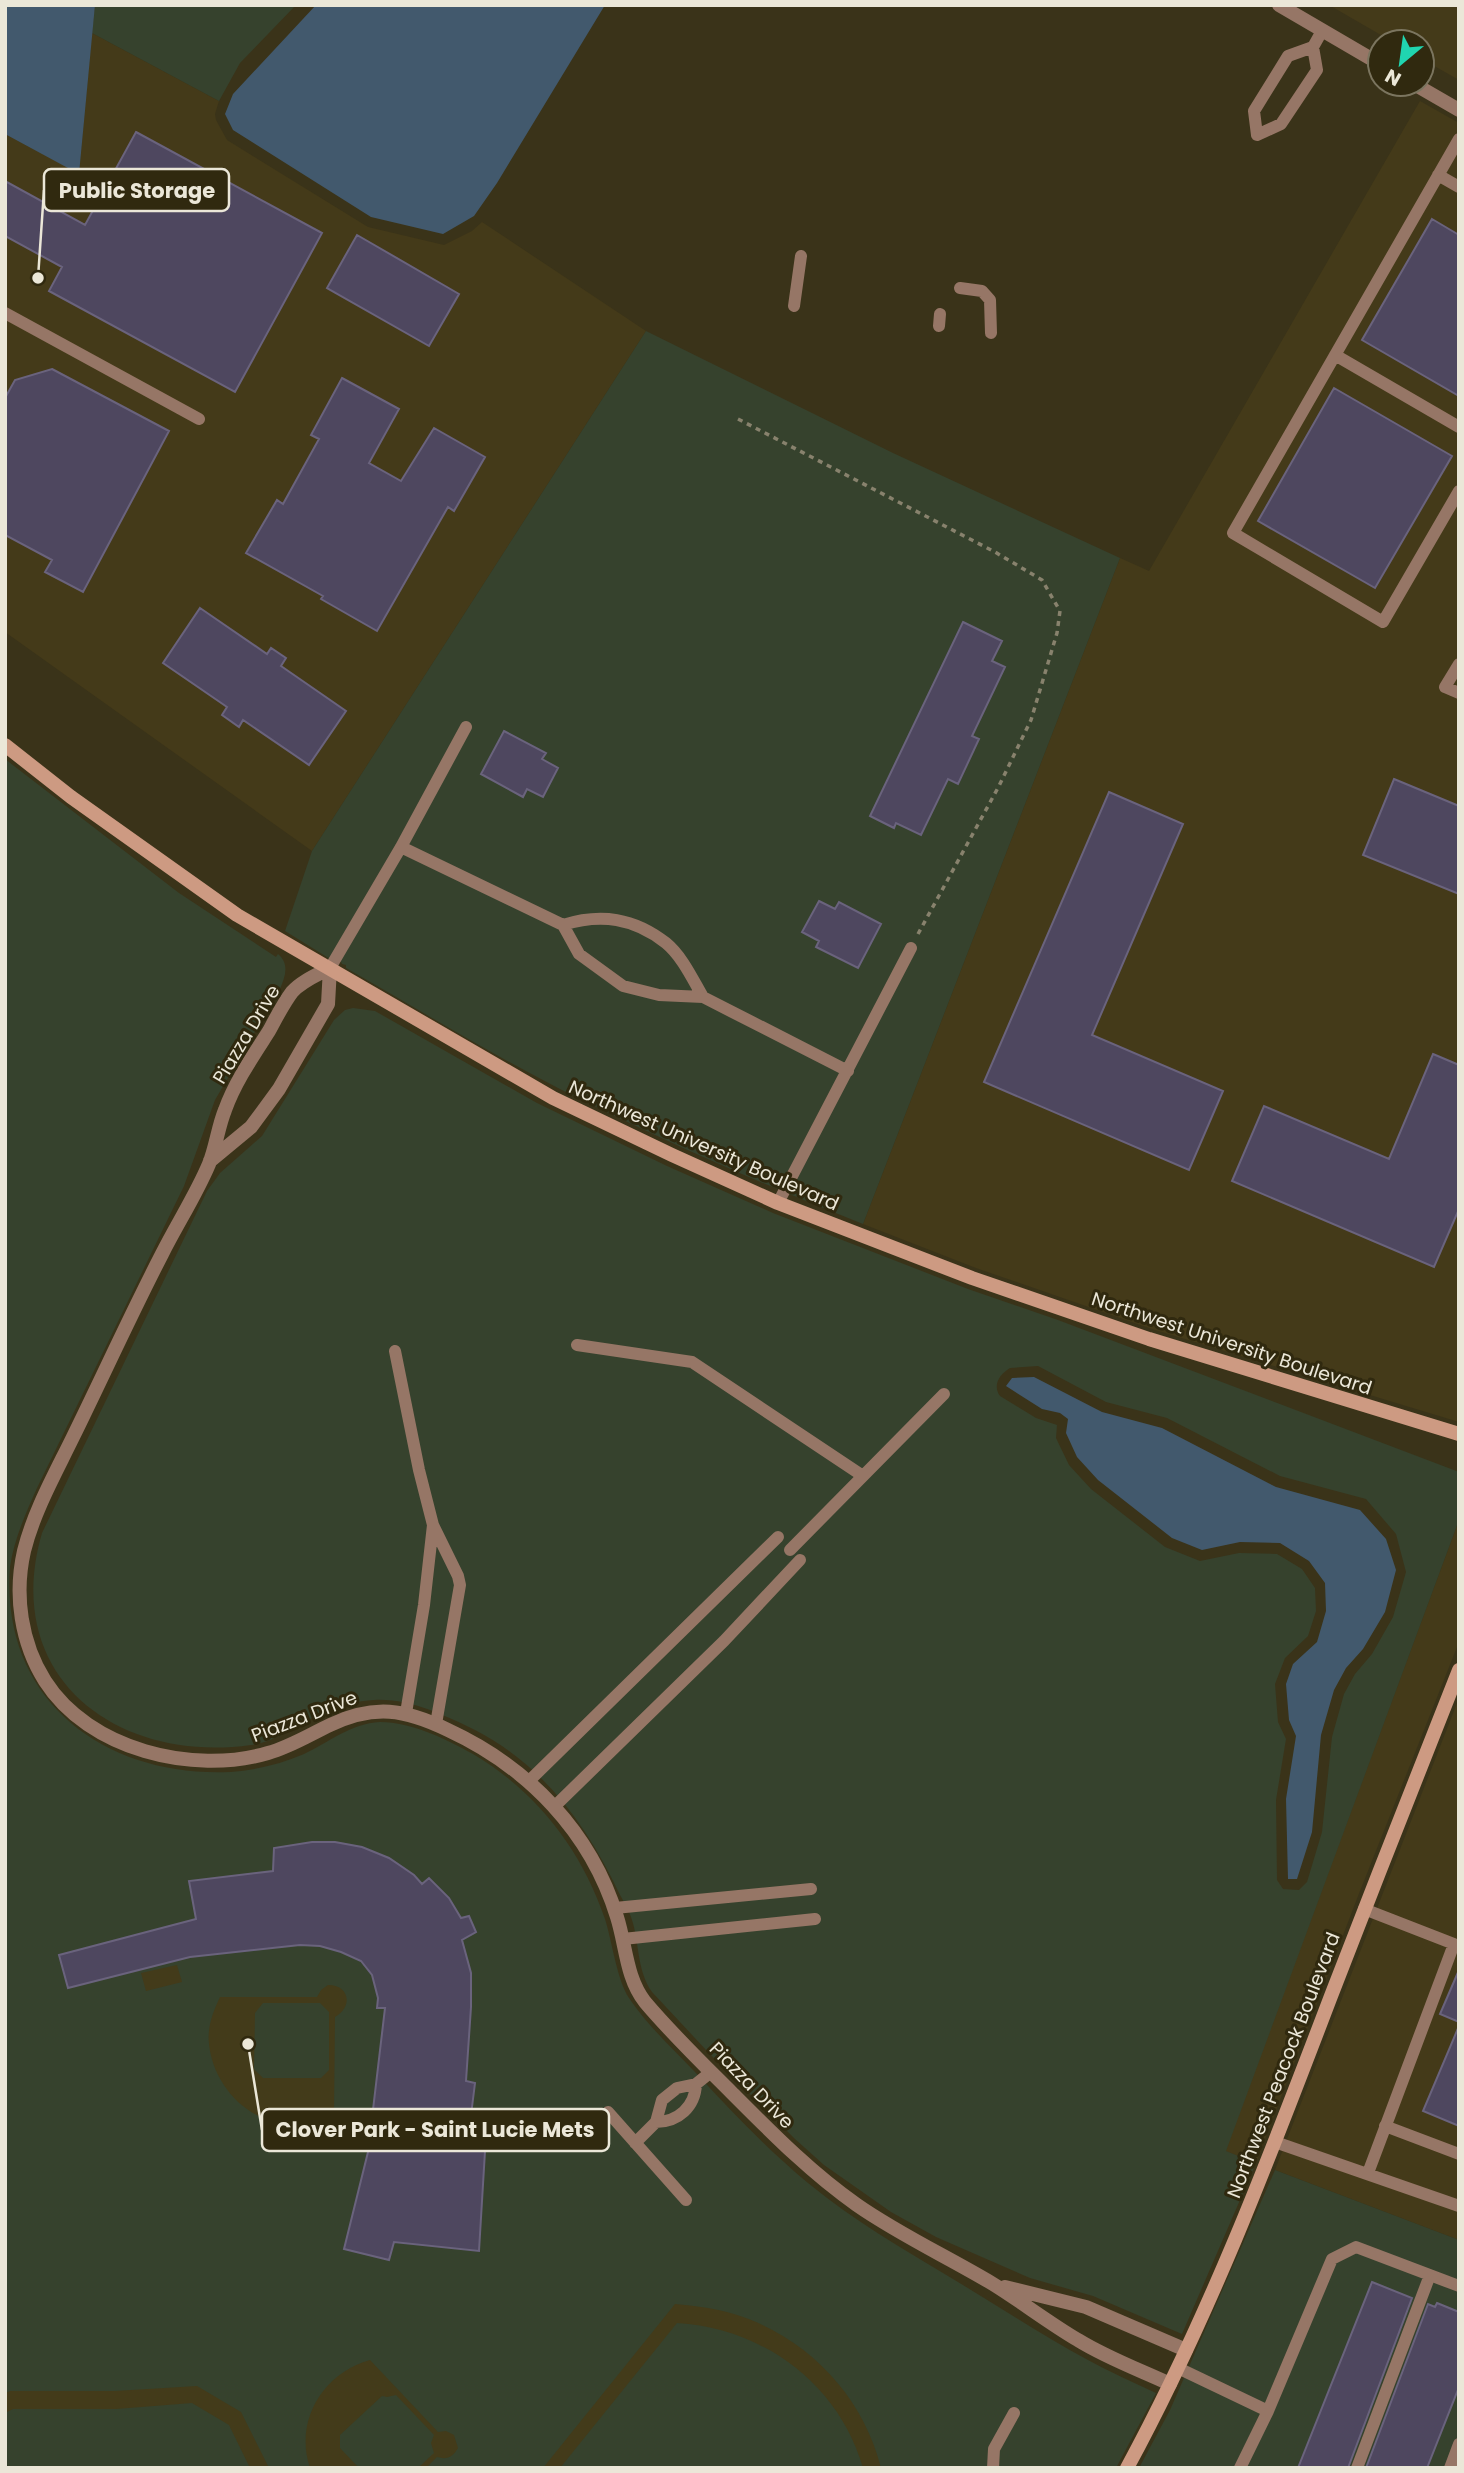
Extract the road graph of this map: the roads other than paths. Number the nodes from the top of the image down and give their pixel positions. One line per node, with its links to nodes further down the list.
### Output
1 (1279, 5): 2 (street)
2 (1322, 31): 3 (lane); 4 (street)
3 (1313, 47): 3 (lane)
4 (1366, 56)
5 (1436, 97): 6 (street)
6 (1459, 110)
7 (1459, 139): 8 (lane)
8 (1438, 175): 9 (lane); 15 (lane)
9 (1459, 187)
10 (801, 256): 12 (lane)
11 (960, 288): 14 (lane)
12 (794, 306)
13 (5, 313): 16 (lane)
14 (991, 333)
15 (1335, 355): 17 (lane); 18 (lane)
16 (199, 419)
17 (1459, 427)
18 (1459, 491)
19 (1459, 664): 20 (lane)
20 (1459, 693)
21 (466, 727): 23 (lane)
22 (5, 745): 26 (street, Northwest University Boulevard)
23 (401, 847): 24 (lane); 26 (lane)
24 (563, 925): 27 (lane); 27 (lane)
25 (911, 948): 28 (lane)
26 (330, 968): 29 (street, Piazza Drive); 29 (street, Piazza Drive); 30 (street, Northwest University Boulevard)
27 (703, 997): 28 (lane)
28 (848, 1071): 30 (lane)
29 (210, 1161): 41 (street, Piazza Drive)
30 (778, 1203): 34 (street, Northwest University Boulevard)
31 (577, 1345): 35 (lane)
32 (395, 1351): 36 (lane)
33 (944, 1394): 35 (lane)
34 (1459, 1434)
35 (863, 1476): 38 (lane)
36 (433, 1525): 41 (lane); 42 (lane)
37 (778, 1537): 43 (lane)
38 (790, 1550)
39 (800, 1560): 44 (lane)
40 (1459, 1670): 47 (street, Northwest Peacock Boulevard)
41 (406, 1713): 42 (street, Piazza Drive)
42 (436, 1724): 43 (street, Piazza Drive)
43 (530, 1780): 44 (street, Piazza Drive)
44 (555, 1806): 46 (street, Piazza Drive)
45 (811, 1889): 46 (lane)
46 (615, 1908): 49 (street, Piazza Drive)
47 (1364, 1909): 50 (lane); 56 (street, Northwest Peacock Boulevard)
48 (815, 1919): 49 (lane)
49 (623, 1939): 51 (street, Piazza Drive)
50 (1457, 1945): 55 (lane)
51 (711, 2072): 52 (lane); 63 (street, Piazza Drive)
52 (696, 2084): 54 (lane); 54 (lane)
53 (608, 2112): 57 (lane)
54 (656, 2122): 57 (lane)
55 (1385, 2126): 58 (lane); 59 (lane)
56 (1275, 2142): 59 (lane); 65 (street, Northwest Peacock Boulevard)
57 (635, 2143): 60 (lane)
58 (1459, 2154)
59 (1368, 2173): 61 (lane)
60 (686, 2200)
61 (1459, 2206)
62 (1430, 2275): 64 (lane); 68 (lane); 74 (lane)
63 (993, 2284): 65 (street, Piazza Drive); 67 (street, Piazza Drive)
64 (1459, 2286)
65 (1186, 2350): 66 (street, Northwest Peacock Boulevard)
66 (1178, 2368): 67 (street, Northwest Peacock Boulevard); 68 (lane)
67 (1170, 2384): 72 (street, Northwest Peacock Boulevard)
68 (1268, 2411): 73 (lane)
69 (1014, 2413): 71 (lane)
70 (1459, 2444): 75 (lane)
71 (993, 2468)
72 (1127, 2468)
73 (1240, 2468)
74 (1357, 2468)
75 (1450, 2468)

